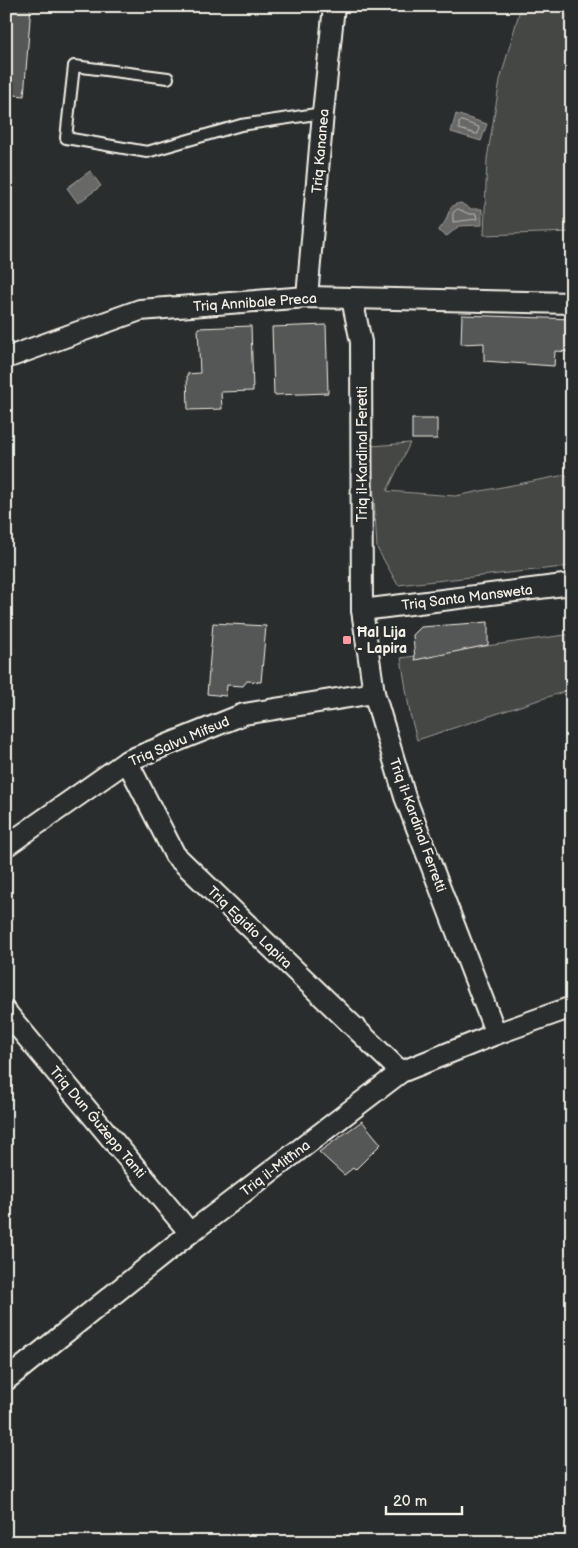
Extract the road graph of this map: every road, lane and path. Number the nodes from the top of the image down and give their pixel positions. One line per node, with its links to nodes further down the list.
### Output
1 (334, 6): 3 (street, Triq Kananea)
2 (168, 78): 3 (lane)
3 (323, 113): 4 (street, Triq Kananea)
4 (307, 297): 5 (street, Triq Annibale Preca); 7 (street, Triq Annibale Preca)
5 (352, 299): 6 (street, Triq Annibale Preca); 9 (street, Triq il-Kardinal Feretti)
6 (572, 302)
7 (6, 358)
8 (572, 584): 9 (street, Triq Santa Mansweta)
9 (362, 610): 10 (street, Triq il-Kardinal Ferretti)
10 (374, 693): 11 (street, Triq Salvu Mifsud); 15 (street, Triq il-Kardinal Ferretti)
11 (127, 761): 12 (street, Triq Salvu Mifsud); 16 (street, Triq Egidio Lapira)
12 (6, 846)
13 (572, 1007): 15 (street, Triq il-Mitħna)
14 (6, 1012): 17 (street, Triq Dun Ġużepp Tanti)
15 (496, 1034): 16 (street, Triq il-Mitħna)
16 (401, 1072): 17 (street, Triq il-Mitħna)
17 (190, 1233): 18 (street, Triq il-Mitħna)
18 (6, 1380)

